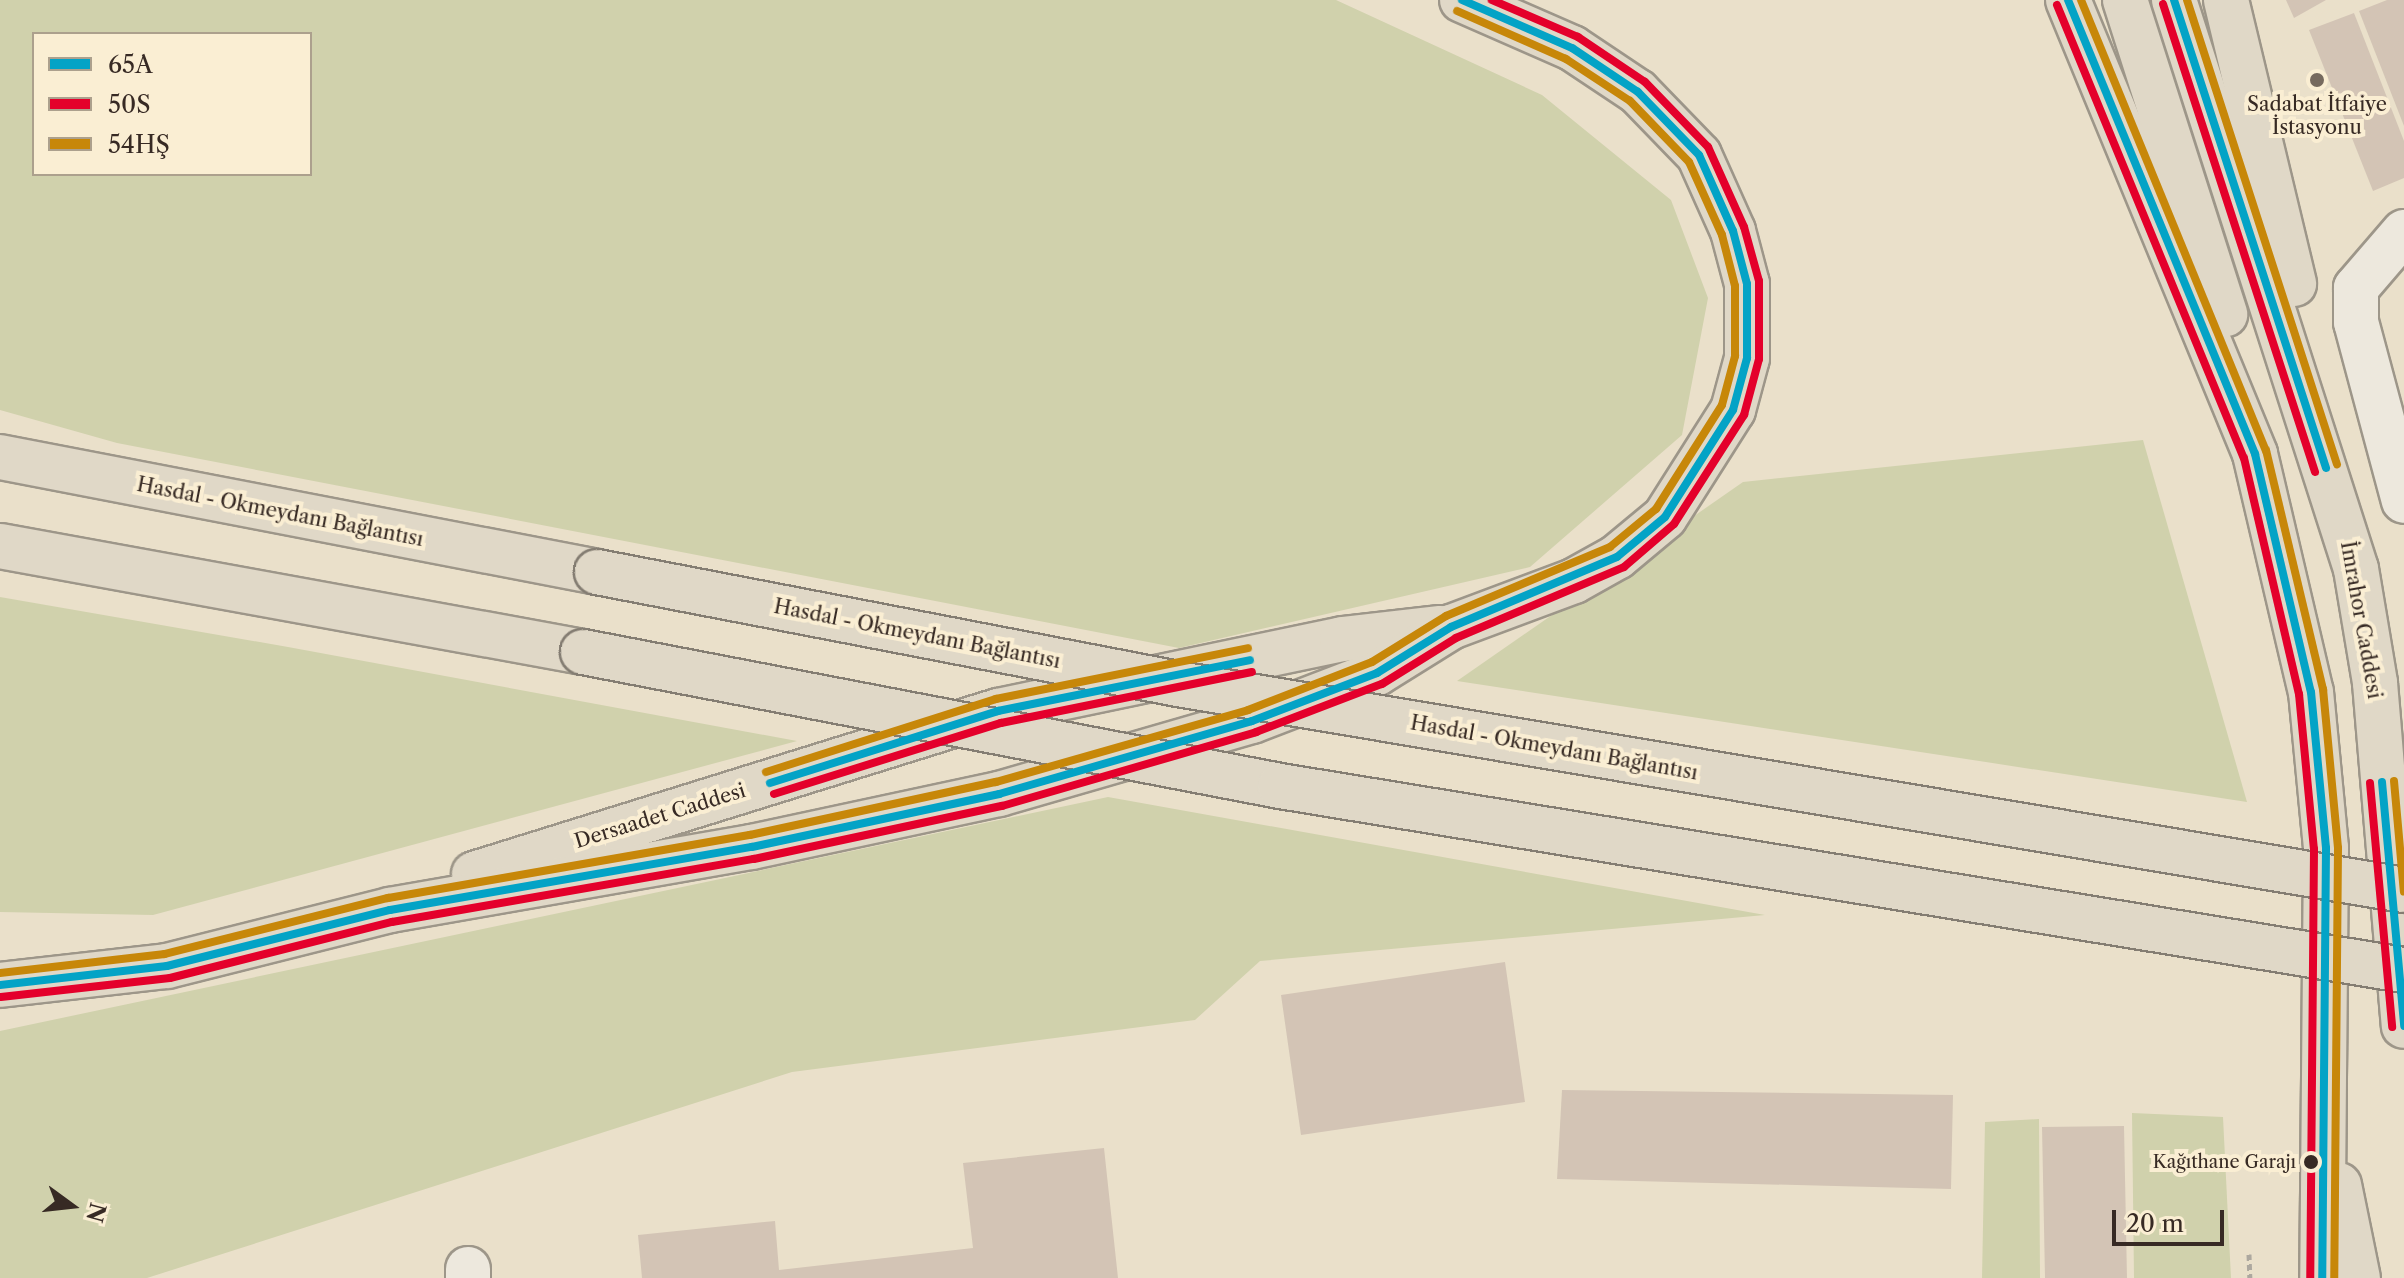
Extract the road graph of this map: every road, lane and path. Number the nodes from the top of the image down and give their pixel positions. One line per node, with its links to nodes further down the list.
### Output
1 (1462, 0): 12 (main road, Dersaadet Caddesi)
2 (2068, 0): 8 (main road)
3 (2125, 0): 8 (main road)
4 (2174, 0): 7 (main road, İmrahor Caddesi)
5 (2226, 0): 7 (main road)
6 (2404, 232): 10 (lane)
7 (2308, 406): 17 (main road, İmrahor Caddesi)
8 (2255, 454): 18 (main road)
9 (0, 457): 13 (main road, Hasdal - Okmeydanı Bağlantısı, bridge)
10 (2404, 501)
11 (0, 546): 15 (main road, bridge)
12 (1451, 627): 14 (main road, Dersaadet Caddesi); 14 (main road, Dersaadet Caddesi)
13 (2404, 890)
14 (390, 910): 16 (main road, Dersaadet Caddesi)
15 (2404, 970)
16 (0, 985)
17 (2404, 1026)
18 (2324, 1128): 21 (main road); 22 (main road)
19 (2249, 1254): 20 (path)
20 (2250, 1278)
21 (2322, 1278)
22 (2358, 1278)

